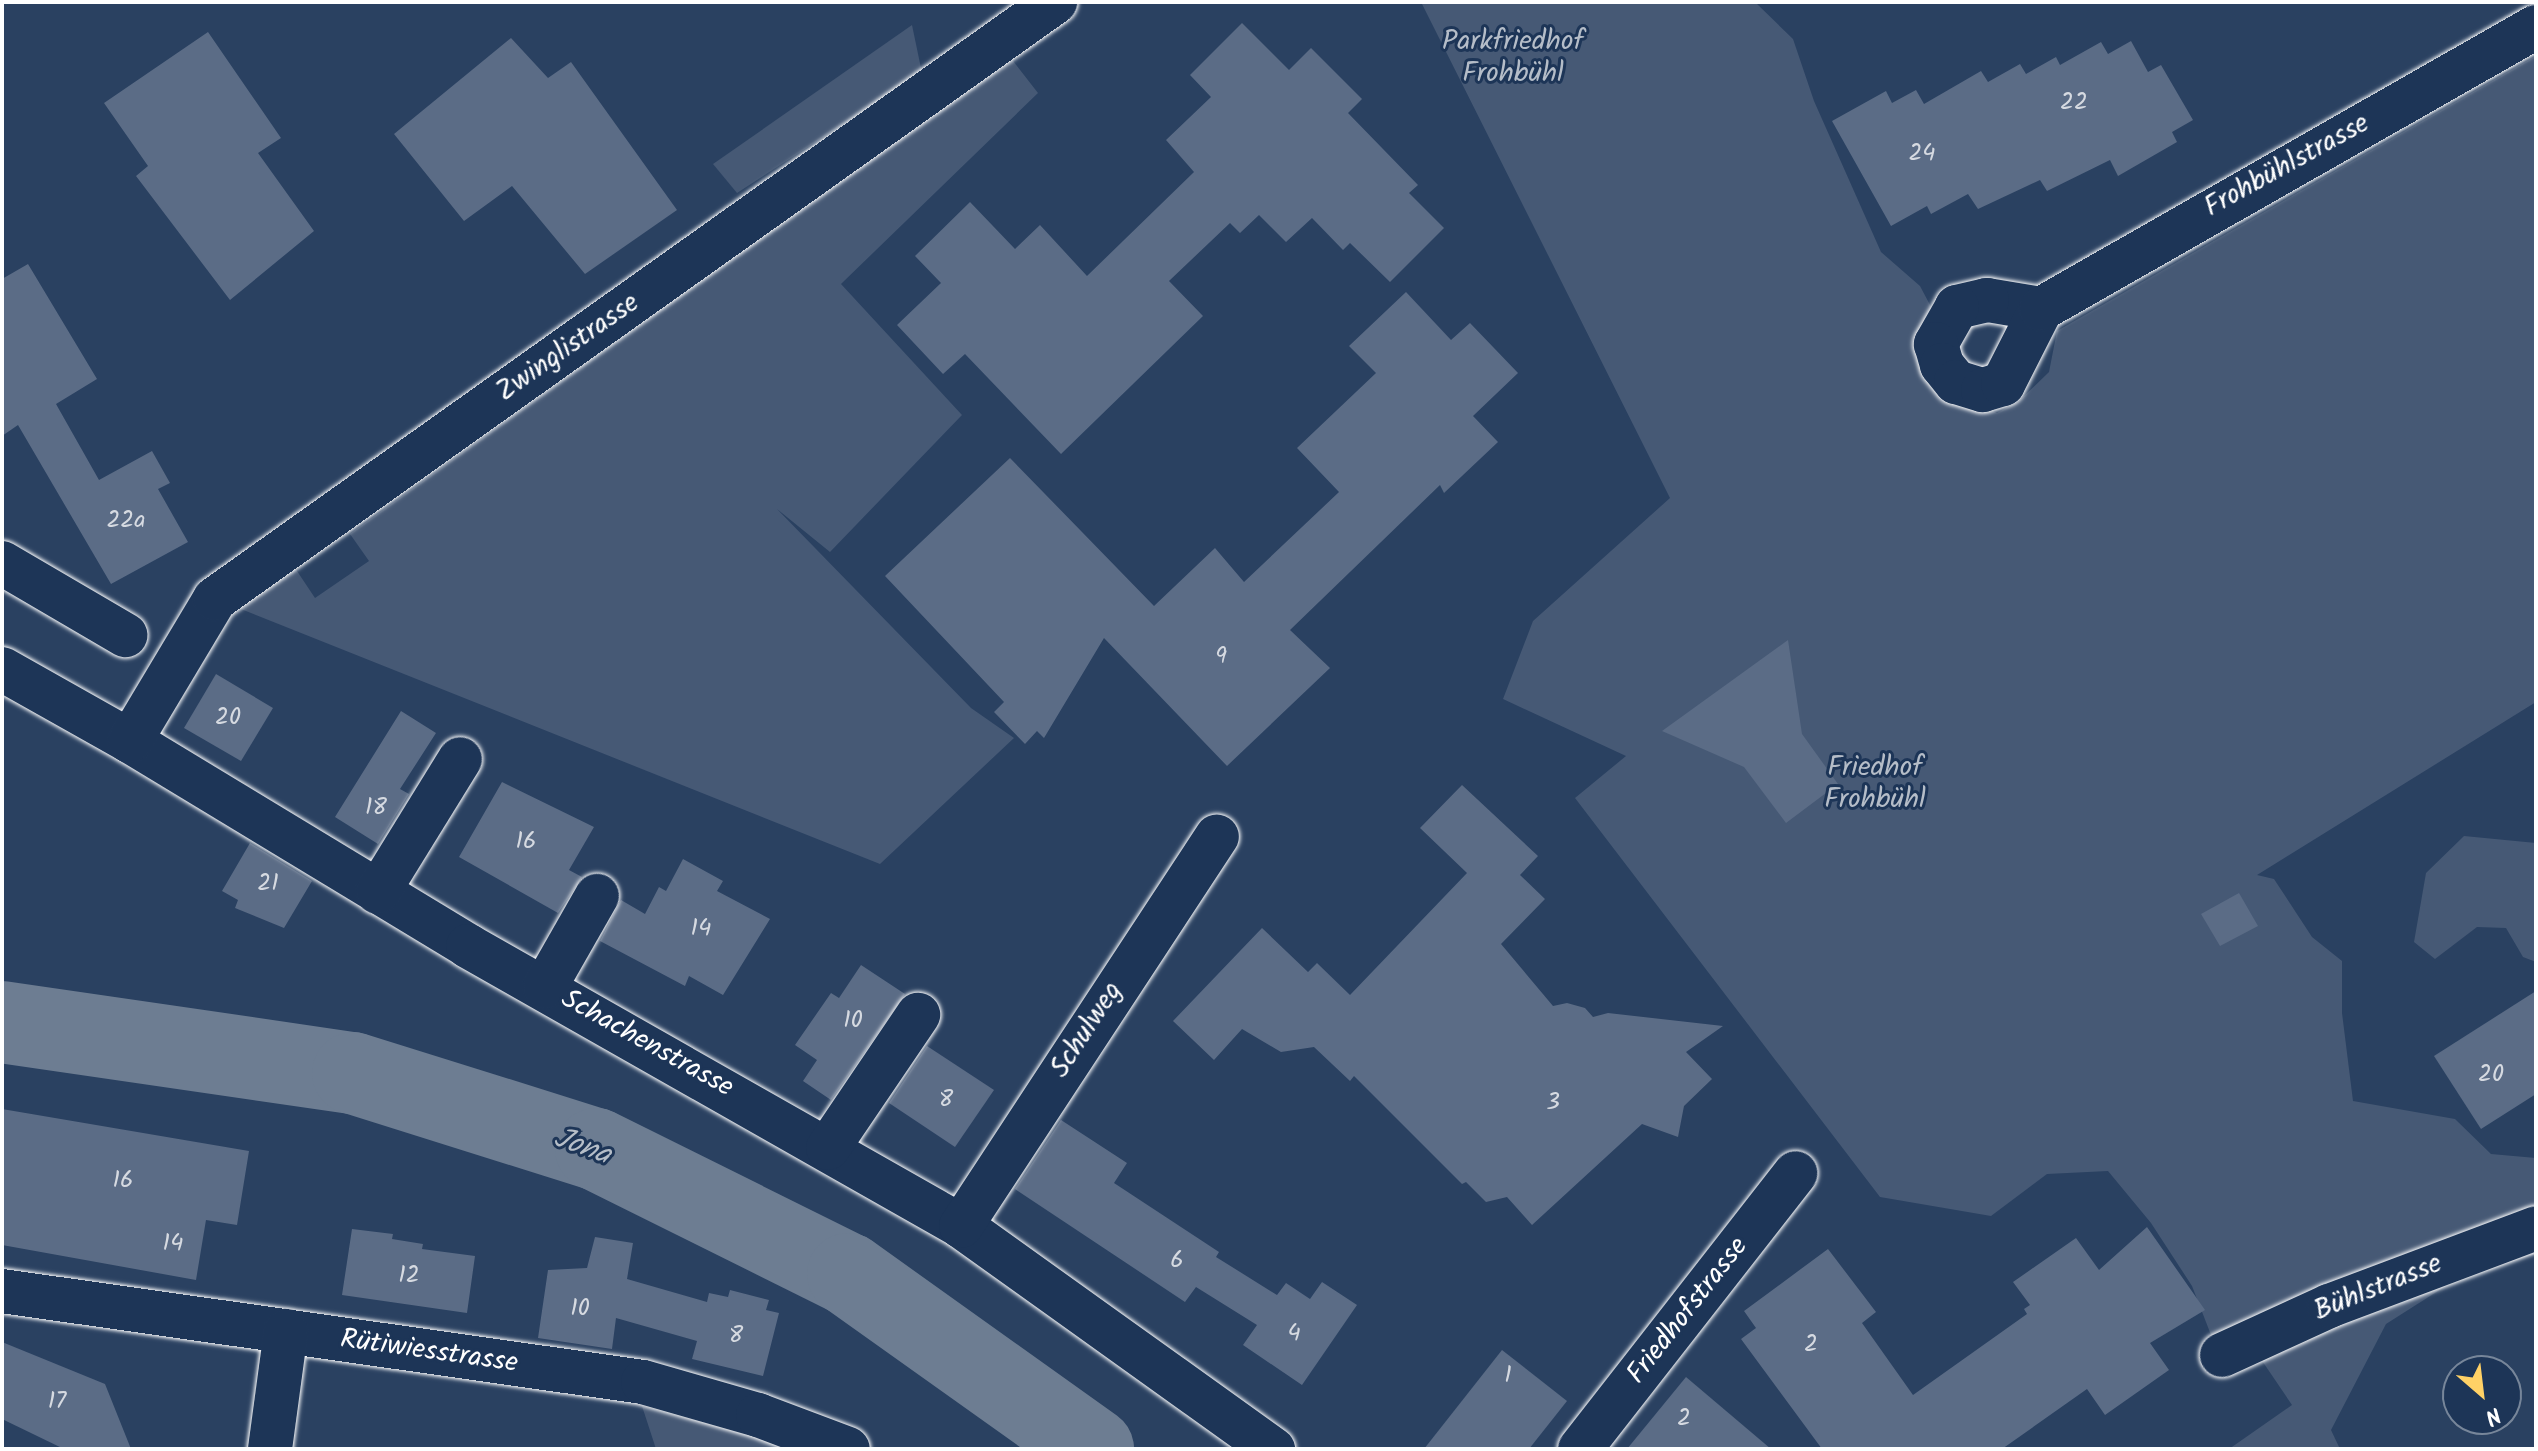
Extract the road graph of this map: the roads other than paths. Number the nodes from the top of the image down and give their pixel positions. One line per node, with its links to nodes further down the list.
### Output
1 (1055, 2): 7 (street, Zwinglistrasse)
2 (2536, 27): 3 (street, Frohbühlstrasse)
3 (2041, 309)
4 (2, 563): 5 (street)
5 (125, 635)
6 (2, 669): 7 (street, Schachenstrasse)
7 (130, 741): 10 (street, Schachenstrasse)
8 (460, 759): 10 (street)
9 (1217, 837): 16 (street, Schulweg)
10 (378, 892): 12 (street, Schachenstrasse)
11 (597, 896): 12 (street)
12 (545, 987): 14 (street, Schachenstrasse)
13 (918, 1015): 14 (street)
14 (828, 1148): 16 (street, Schachenstrasse)
15 (1796, 1173): 24 (street, Friedhofstrasse)
16 (961, 1226): 23 (street, Schachenstrasse)
17 (2536, 1228): 20 (street, Bühlstrasse)
18 (2, 1291): 19 (street, Rütiwiesstrasse)
19 (286, 1331): 21 (street); 22 (street, Rütiwiesstrasse)
20 (2222, 1355)
21 (270, 1449)
22 (848, 1449)
23 (1273, 1449)
24 (1580, 1449)

